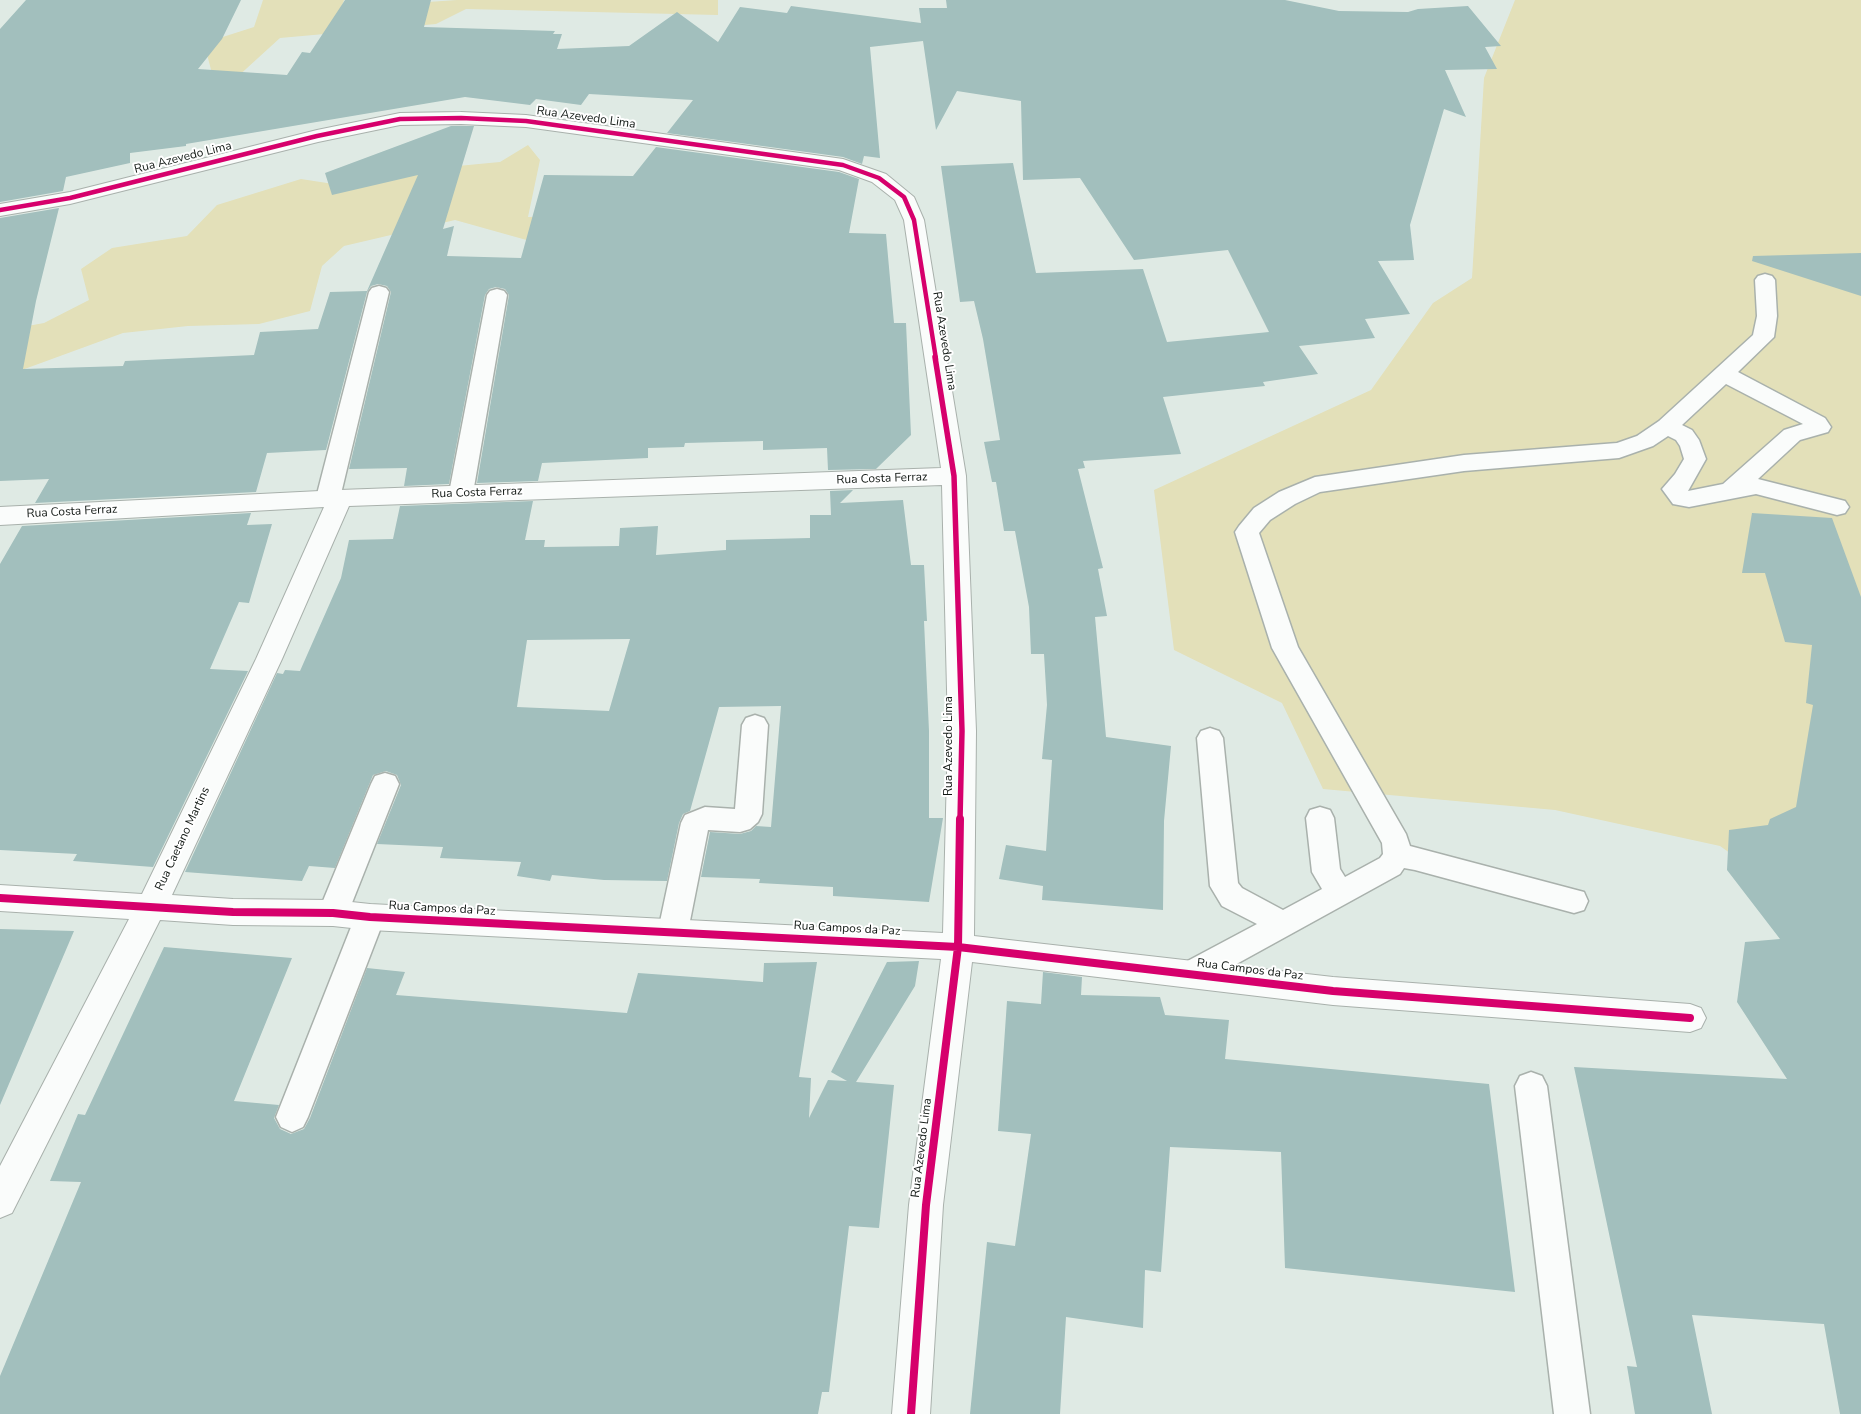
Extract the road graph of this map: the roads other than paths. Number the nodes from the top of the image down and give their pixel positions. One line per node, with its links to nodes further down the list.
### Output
1 (0, 210): 7 (street, Rua Azevedo Lima)
2 (1765, 280): 5 (lane)
3 (380, 292): 10 (lane)
4 (497, 296): 9 (lane)
5 (1724, 374): 6 (lane); 8 (lane)
6 (1668, 426): 8 (lane); 17 (lane)
7 (954, 476): 9 (street, Rua Costa Ferraz); 26 (street, Rua Azevedo Lima)
8 (1732, 489): 11 (lane)
9 (461, 493): 10 (street, Rua Costa Ferraz)
10 (334, 498): 12 (street, Rua Costa Ferraz); 21 (street, Rua Caetano Martins)
11 (1837, 507)
12 (0, 516)
13 (755, 725): 25 (lane)
14 (1210, 738): 24 (lane)
15 (385, 784): 22 (lane)
16 (1320, 818): 18 (lane)
17 (1397, 856): 18 (lane); 20 (lane)
18 (1340, 893): 24 (lane)
19 (0, 898): 21 (street, Rua Campos da Paz)
20 (1574, 901)
21 (151, 907): 22 (street, Rua Campos da Paz); 31 (street, Rua Caetano Martins)
22 (333, 913): 23 (street, Rua Campos da Paz)
23 (370, 917): 25 (street, Rua Campos da Paz); 30 (lane)
24 (1282, 923): 27 (lane)
25 (673, 931): 26 (street, Rua Campos da Paz)
26 (958, 947): 27 (street, Rua Campos da Paz); 32 (street, Rua Azevedo Lima)
27 (1191, 974): 28 (street, Rua Campos da Paz)
28 (1690, 1018)
29 (1531, 1086): 33 (lane)
30 (292, 1117)
31 (0, 1201)
32 (911, 1414)
33 (1572, 1414)

